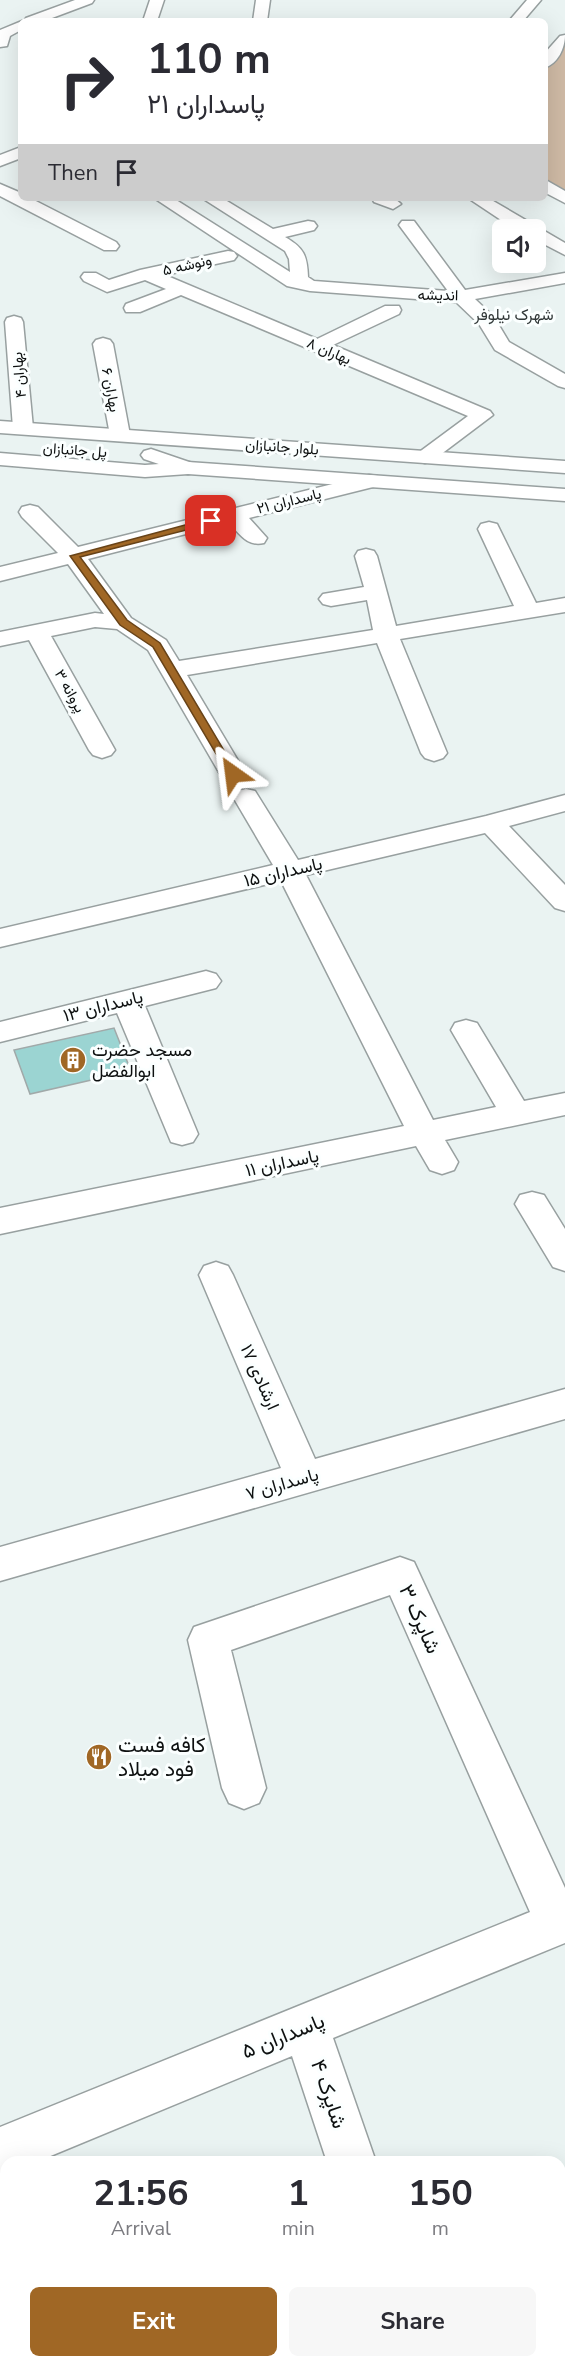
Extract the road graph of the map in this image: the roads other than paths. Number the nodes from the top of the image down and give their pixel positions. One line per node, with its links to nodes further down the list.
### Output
1 (87, 0): 5 (main road)
2 (157, 0): 6 (main road)
3 (263, 0): 7 (main road)
4 (534, 0): 8 (main road)
5 (39, 18)
6 (151, 18)
7 (260, 18)
8 (519, 18)
9 (18, 26): 11 (main road)
10 (565, 39): 13 (main road)
11 (1, 43): 12 (main road)
12 (15, 56)
13 (548, 59)
14 (18, 153): 15 (main road)
15 (0, 161)
16 (548, 187): 19 (main road)
17 (0, 189): 18 (main road)
18 (18, 198)
19 (565, 198)
20 (23, 201): 29 (main road)
21 (167, 201): 35 (main road, اندیشه)
22 (215, 201): 27 (main road)
23 (481, 201): 24 (main road)
24 (511, 219)
25 (408, 225): 37 (main road)
26 (308, 226): 27 (main road)
27 (270, 235): 35 (main road)
28 (546, 239): 30 (main road)
29 (110, 246)
30 (565, 250)
31 (228, 256): 32 (main road, ونوشه ۵)
32 (146, 274): 33 (main road); 36 (main road, بهاران ۸)
33 (90, 277)
34 (565, 278): 37 (main road, اندیشه)
35 (299, 286): 37 (main road, اندیشه)
36 (181, 289): 39 (main road); 41 (main road, بهاران ۸)
37 (459, 294): 45 (main road)
38 (276, 306): 41 (main road)
39 (133, 308)
40 (392, 310): 44 (main road)
41 (248, 317): 44 (main road, بهاران ۸)
42 (14, 322): 46 (main road, بهاران ۴)
43 (103, 344): 50 (main road, بهاران ۶)
44 (317, 346): 53 (main road, بهاران ۸)
45 (565, 382)
46 (21, 400): 47 (main road); 49 (main road, بهاران ۴)
47 (0, 401)
48 (0, 427): 49 (main road, بلوار جانبازان)
49 (23, 428): 50 (main road, بلوار جانبازان)
50 (120, 435): 53 (main road, بلوار جانبازان)
51 (0, 444): 52 (main road, پل جانبازان)
52 (151, 455): 56 (main road, بلوار جانبازان)
53 (424, 457): 55 (main road, بلوار جانبازان)
54 (0, 459): 56 (main road, بلوار جانبازان)
55 (564, 467)
56 (188, 468): 57 (main road, بلوار جانبازان)
57 (369, 481): 58 (main road, بلوار جانبازان); 60 (main road, پاسداران ۲۱)
58 (565, 495)
59 (30, 512): 63 (main road)
60 (234, 515): 62 (main road); 63 (main road, پاسداران ۲۱)
61 (489, 530): 69 (main road)
62 (256, 538)
63 (74, 556): 65 (main road, پاسداران ۲۱); 70 (main road)
64 (366, 556): 66 (main road)
65 (0, 574)
66 (377, 592): 67 (main road); 72 (main road)
67 (331, 599)
68 (565, 605): 69 (main road)
69 (528, 611): 72 (main road)
70 (123, 622): 71 (main road); 74 (main road)
71 (38, 633): 73 (main road); 75 (main road, پروانه ۳)
72 (386, 634): 74 (main road); 76 (main road)
73 (0, 639)
74 (171, 670): 79 (main road)
75 (102, 750)
76 (434, 753)
77 (565, 803): 78 (main road, پاسداران ۱۵)
78 (491, 823): 79 (main road, پاسداران ۱۵); 80 (main road)
79 (290, 870): 81 (main road, پاسداران ۱۵); 88 (main road)
80 (565, 902)
81 (0, 938)
82 (206, 981): 83 (main road, پاسداران ۱۳)
83 (128, 1000): 85 (main road, پاسداران ۱۳); 89 (main road)
84 (466, 1030): 87 (main road)
85 (0, 1032)
86 (565, 1104): 87 (main road, پاسداران ١١)
87 (516, 1114): 88 (main road, پاسداران ١١)
88 (424, 1133): 90 (main road); 92 (main road, پاسداران ١١)
89 (183, 1134)
90 (442, 1162)
91 (532, 1204): 93 (main road)
92 (0, 1221)
93 (565, 1258)
94 (216, 1275): 96 (main road, ارشادی ۱۷)
95 (565, 1404): 96 (main road, پاسداران ۷)
96 (304, 1478): 97 (main road, پاسداران ۷)
97 (0, 1564)
98 (244, 1788): 99 (main road, شاپرک ۳)
99 (561, 1922): 100 (main road, پاسداران ۵)
100 (306, 2027): 101 (main road, پاسداران ۵); 102 (main road, شاپرک ۴)
101 (0, 2152)
102 (350, 2156)

